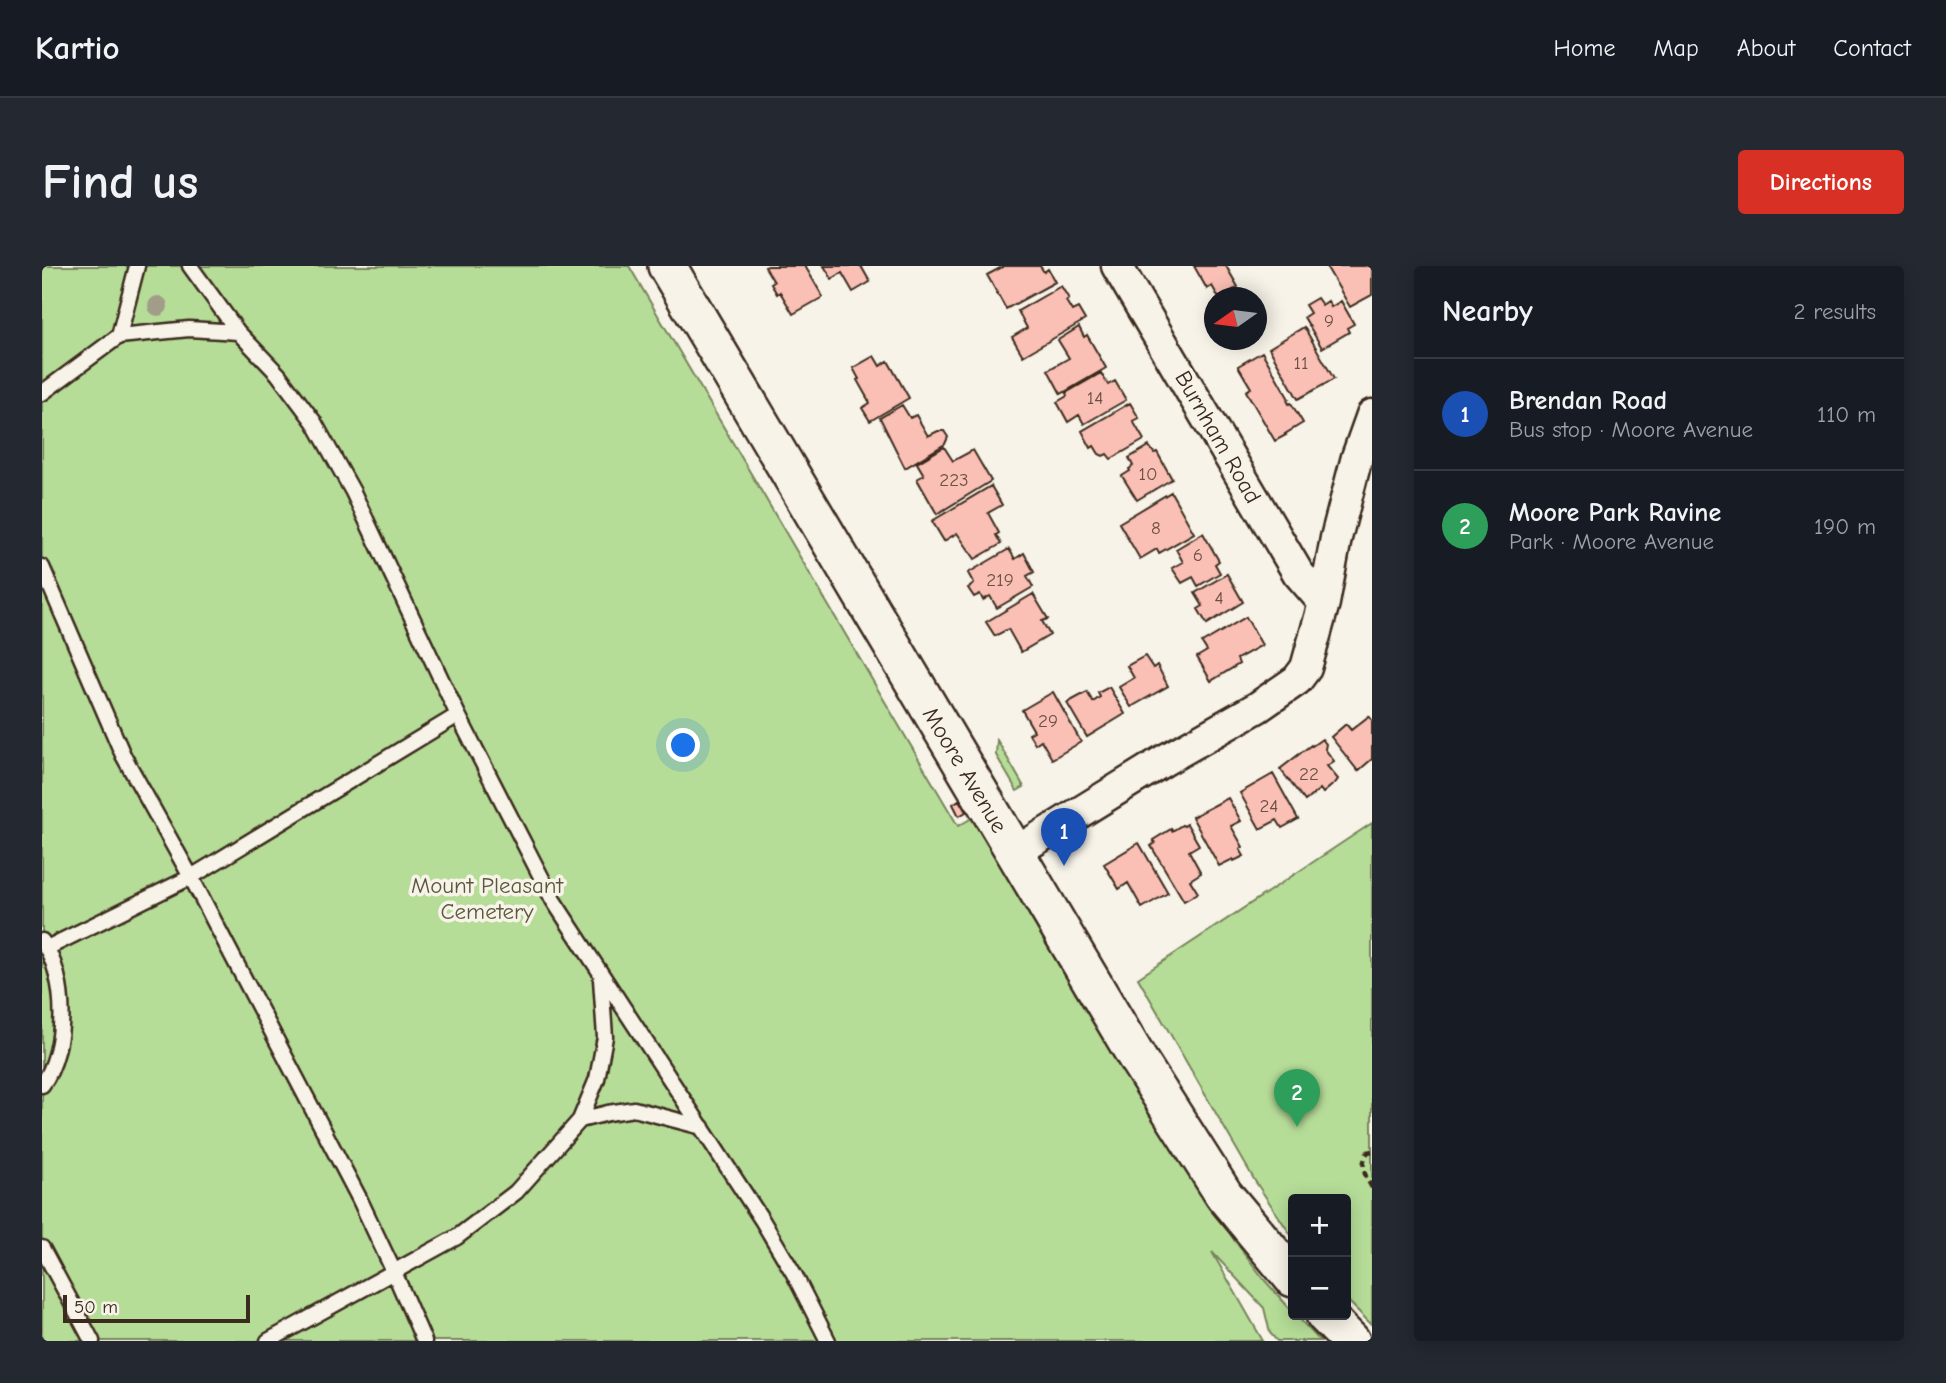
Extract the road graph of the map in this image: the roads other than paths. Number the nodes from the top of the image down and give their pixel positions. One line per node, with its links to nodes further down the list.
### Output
1 (137, 266): 7 (lane)
2 (190, 266): 6 (lane)
3 (667, 266): 13 (street, Moore Avenue)
4 (689, 266): 13 (street, Moore Avenue)
5 (1117, 266): 11 (street, Burnham Road)
6 (238, 332): 7 (lane); 12 (lane)
7 (119, 336): 8 (lane)
8 (42, 393)
9 (1372, 415): 11 (street)
10 (42, 567): 14 (lane)
11 (1324, 603): 13 (street)
12 (458, 715): 14 (lane); 16 (lane)
13 (1022, 848): 21 (street, Moore Avenue)
14 (191, 877): 15 (lane); 22 (lane)
15 (45, 945): 17 (lane)
16 (601, 976): 18 (lane); 19 (lane)
17 (42, 1085)
18 (580, 1120): 19 (lane); 22 (lane)
19 (702, 1127): 27 (lane)
20 (42, 1248): 24 (lane)
21 (1287, 1270)
22 (394, 1272): 25 (lane); 26 (lane)
23 (1330, 1320): 28 (street)
24 (92, 1341)
25 (268, 1341)
26 (424, 1341)
27 (828, 1341)
28 (1351, 1341)

